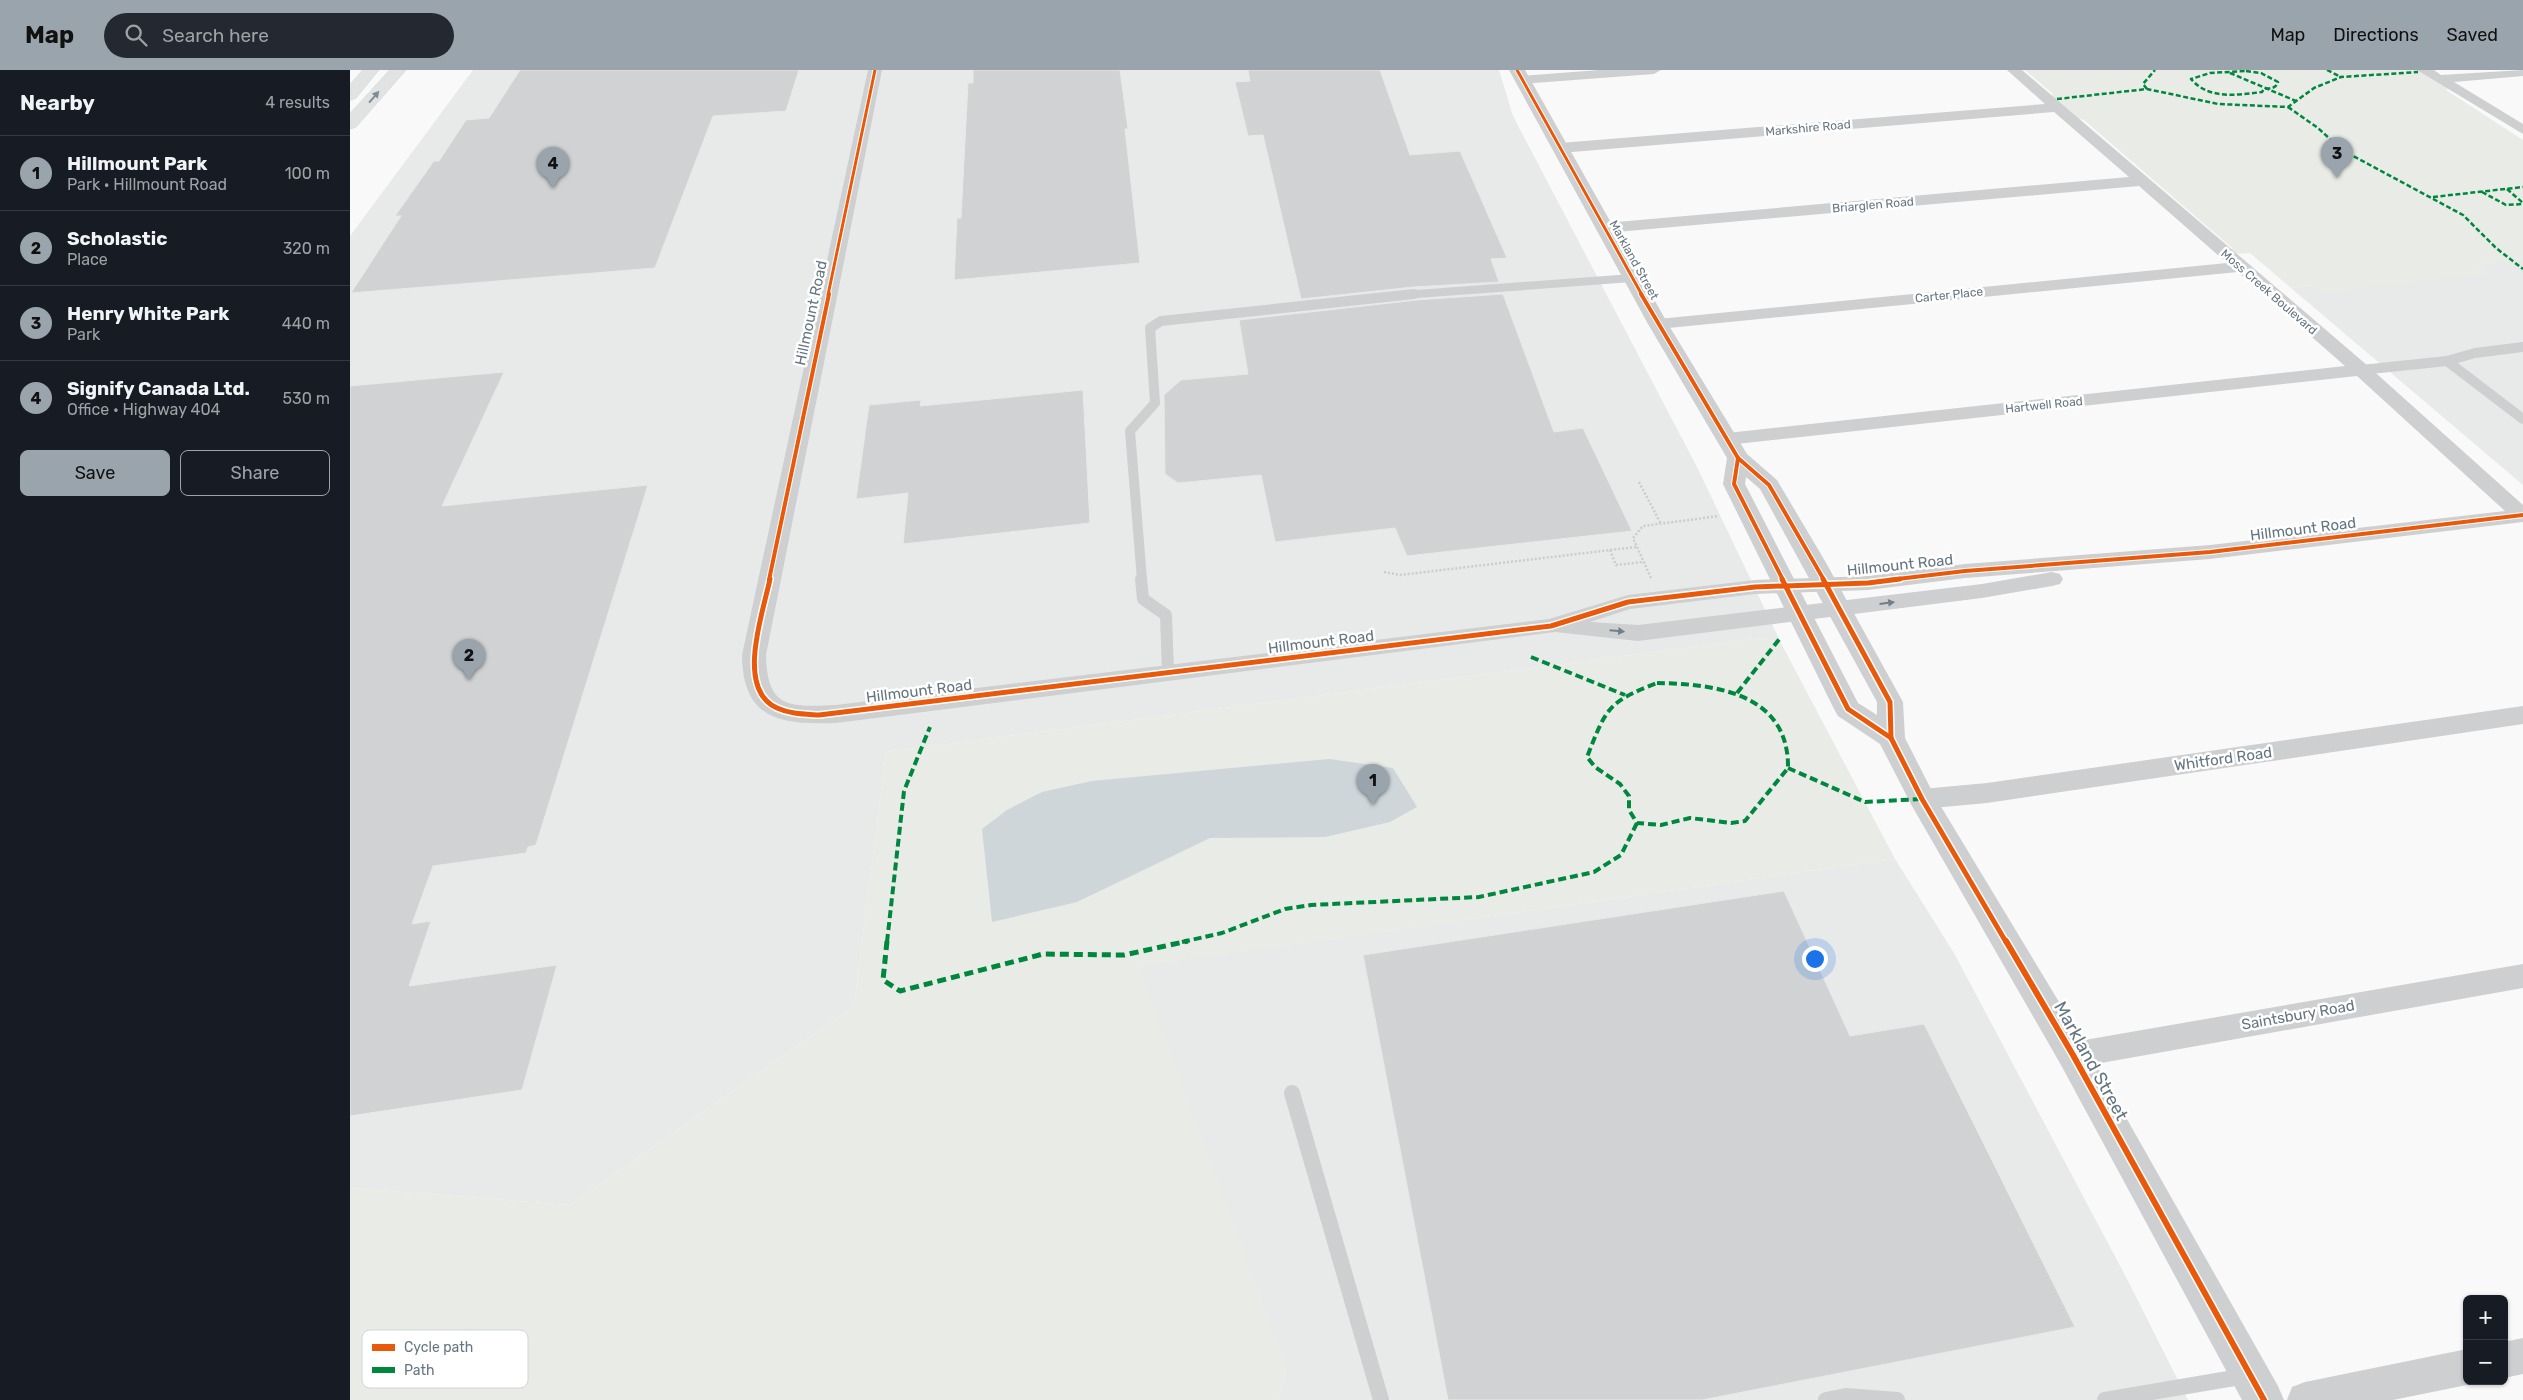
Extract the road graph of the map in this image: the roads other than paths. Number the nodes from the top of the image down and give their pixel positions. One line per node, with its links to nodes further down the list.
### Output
1 (371, 70): 10 (highway)
2 (398, 70): 12 (highway, one-way to 2)
3 (874, 70): 32 (street, Hillmount Road)
4 (1654, 70): 8 (street)
5 (2014, 70): 11 (street, Moss Creek Boulevard)
6 (2424, 70): 9 (street)
7 (2523, 72): 9 (street)
8 (1519, 75): 14 (street, Markland Street)
9 (2439, 79): 13 (street)
10 (350, 96)
11 (2056, 108): 14 (street, Markshire Road); 15 (street, Moss Creek Boulevard)
12 (350, 124)
13 (2523, 130)
14 (1560, 148): 16 (street, Markland Street)
15 (2142, 181): 16 (street, Briarglen Road); 17 (street, Moss Creek Boulevard)
16 (1605, 228): 18 (street, Markland Street)
17 (2240, 267): 19 (street, Carter Place); 22 (street, Moss Creek Boulevard)
18 (1632, 278): 19 (street, Markland Street); 32 (lane)
19 (1658, 324): 24 (street, Markland Street)
20 (2523, 348): 21 (lane)
21 (2447, 361): 22 (lane); 23 (lane)
22 (2361, 370): 24 (street, Hartwell Road); 25 (street, Moss Creek Boulevard)
23 (2523, 419)
24 (1732, 449): 27 (street, Markland Street); 28 (street, Markland Street)
25 (2523, 516): 26 (street, Hillmount Road)
26 (2210, 552): 27 (street, Hillmount Road); 29 (street, Hillmount Road, one-way to 26)
27 (1826, 585): 28 (street, Hillmount Road); 29 (street, Markland Street)
28 (1785, 586): 30 (street, Markland Street); 31 (street, Hillmount Road)
29 (1839, 610): 30 (street, Hillmount Road); 34 (street, Markland Street)
30 (1799, 614): 31 (street, Hillmount Road, one-way to 30); 34 (street, Markland Street)
31 (1550, 626): 32 (street, Hillmount Road)
32 (1168, 673)
33 (2523, 716): 35 (street, Whitford Road)
34 (1891, 738): 35 (street, Markland Street)
35 (1922, 799): 37 (street, Markland Street)
36 (2523, 976): 37 (street, Saintsbury Road)
37 (2073, 1055): 42 (street, Markland Street)
38 (1292, 1093): 43 (lane)
39 (2523, 1356): 40 (street)
40 (2508, 1359)
41 (2463, 1369): 47 (street)
42 (2258, 1388): 46 (lane)
43 (1381, 1400)
44 (1826, 1400): 45 (lane)
45 (1897, 1400)
46 (2105, 1400)
47 (2305, 1400)

